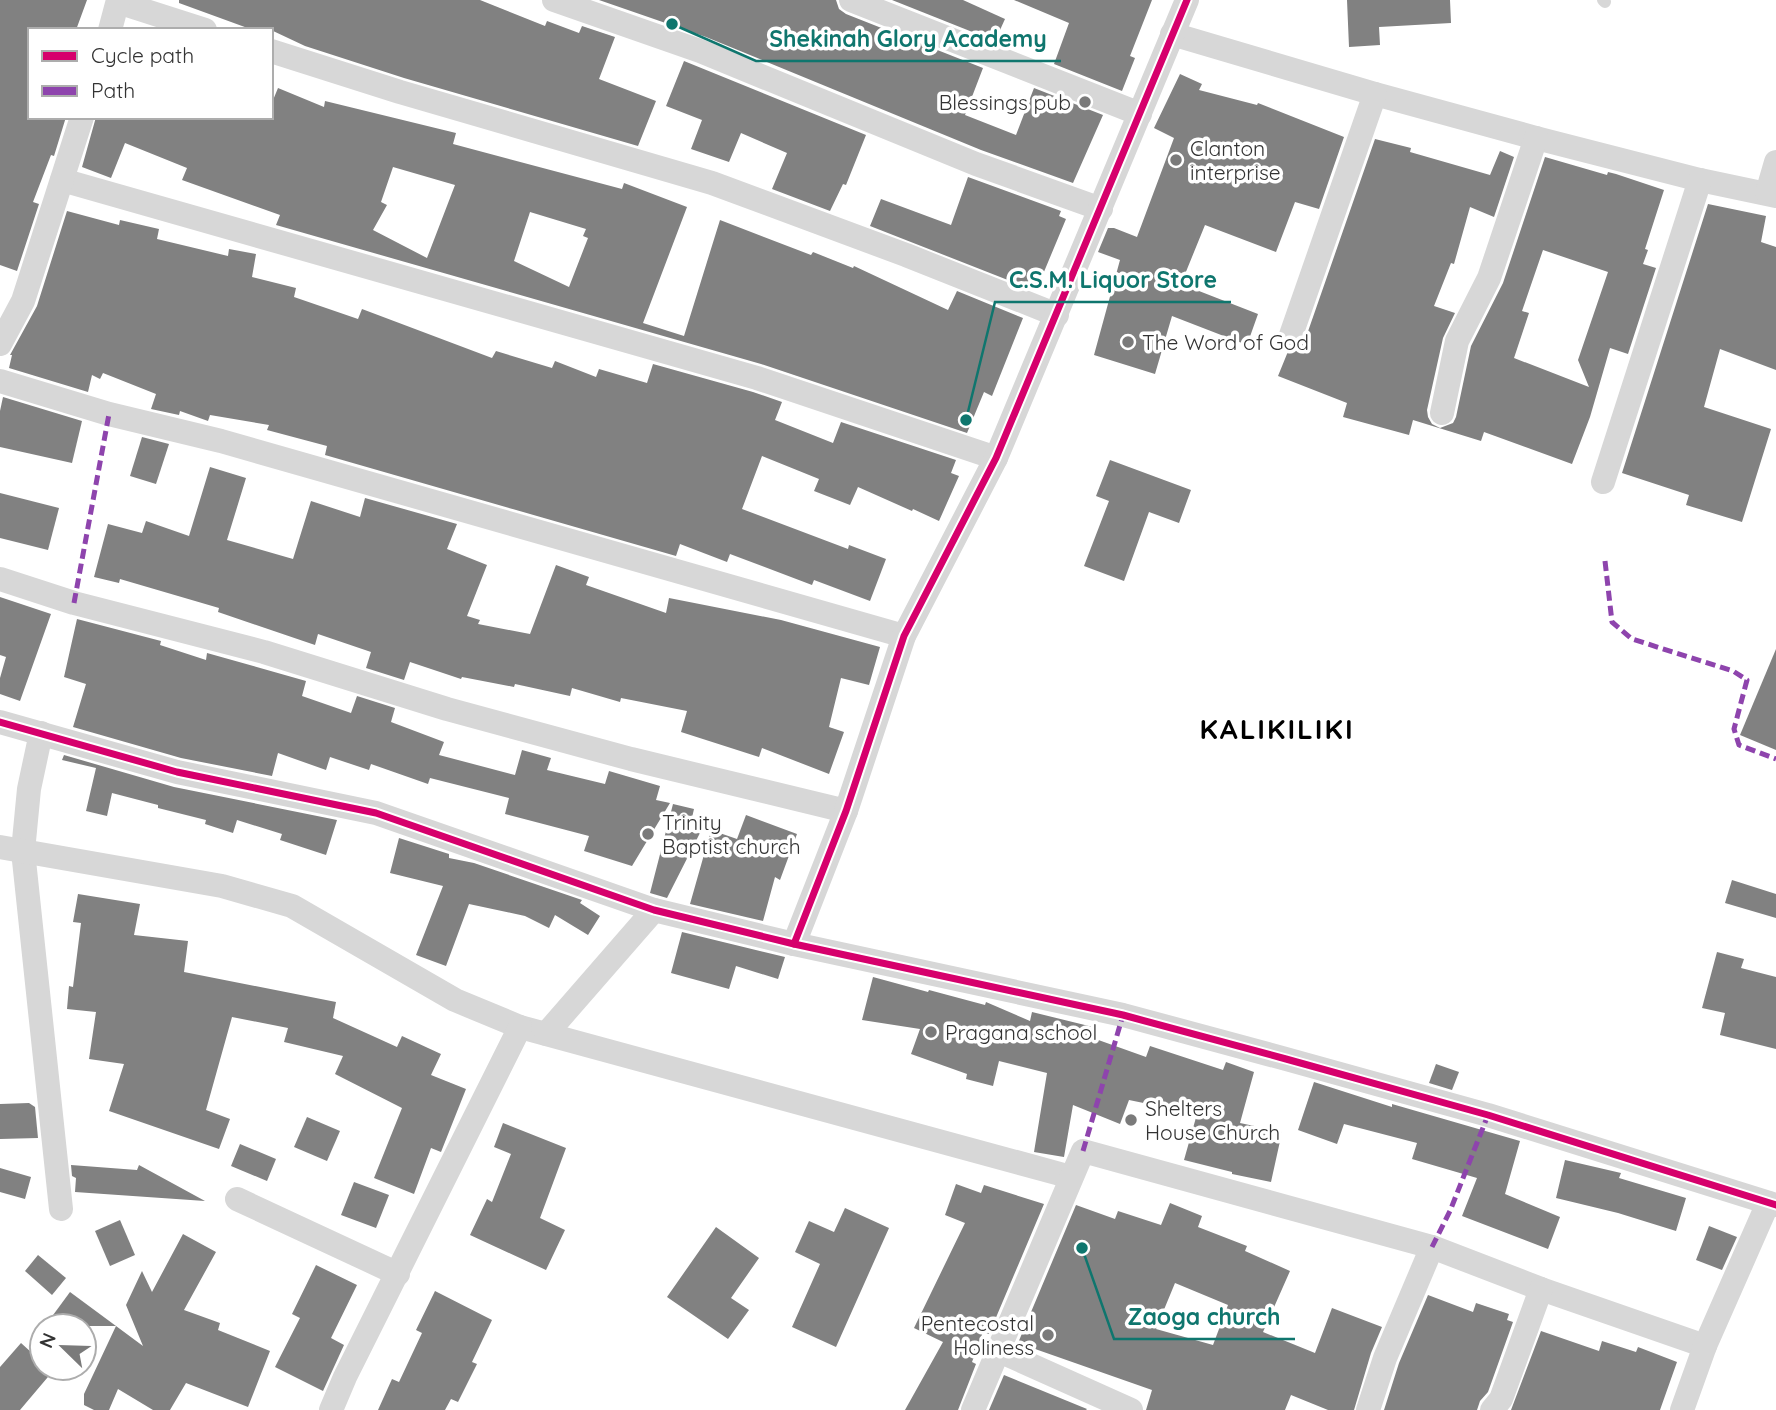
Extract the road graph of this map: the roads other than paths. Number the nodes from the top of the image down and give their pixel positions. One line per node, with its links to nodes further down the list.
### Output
1 (554, 0): 17 (street)
2 (851, 0): 10 (street)
3 (1187, 0): 7 (street)
4 (118, 1): 5 (street); 6 (street)
5 (111, 28)
6 (199, 28)
7 (1172, 34): 9 (street); 10 (street)
8 (273, 52): 18 (street)
9 (1375, 94): 12 (street); 19 (street)
10 (1140, 114): 17 (street)
11 (81, 119): 14 (street)
12 (1536, 138): 15 (street); 22 (street)
13 (1776, 162): 16 (street)
14 (62, 180): 20 (street); 23 (street)
15 (1700, 180): 16 (street); 24 (street)
16 (1772, 194)
17 (1101, 209): 18 (street)
18 (1057, 315): 23 (street)
19 (1291, 335)
20 (0, 344)
21 (0, 381): 26 (street)
22 (1442, 413)
23 (996, 458): 26 (street)
24 (1604, 482)
25 (0, 579): 29 (street)
26 (904, 636): 29 (street)
27 (0, 722): 28 (street)
28 (41, 733): 30 (street); 31 (street)
29 (846, 811): 32 (street)
30 (11, 849): 33 (street); 38 (street)
31 (654, 910): 32 (street); 34 (street)
32 (793, 944): 37 (street)
33 (520, 1027): 34 (street); 40 (street)
34 (546, 1034): 35 (street)
35 (1071, 1177): 39 (street); 43 (street)
36 (237, 1199): 40 (street)
37 (1772, 1204): 42 (street)
38 (61, 1209)
39 (1432, 1247): 41 (street); 47 (street)
40 (398, 1274): 44 (street)
41 (1541, 1289): 42 (street); 48 (street)
42 (1705, 1346): 49 (street)
43 (997, 1350): 45 (street); 46 (street)
44 (331, 1410)
45 (973, 1410)
46 (1131, 1410)
47 (1368, 1410)
48 (1492, 1410)
49 (1682, 1410)

